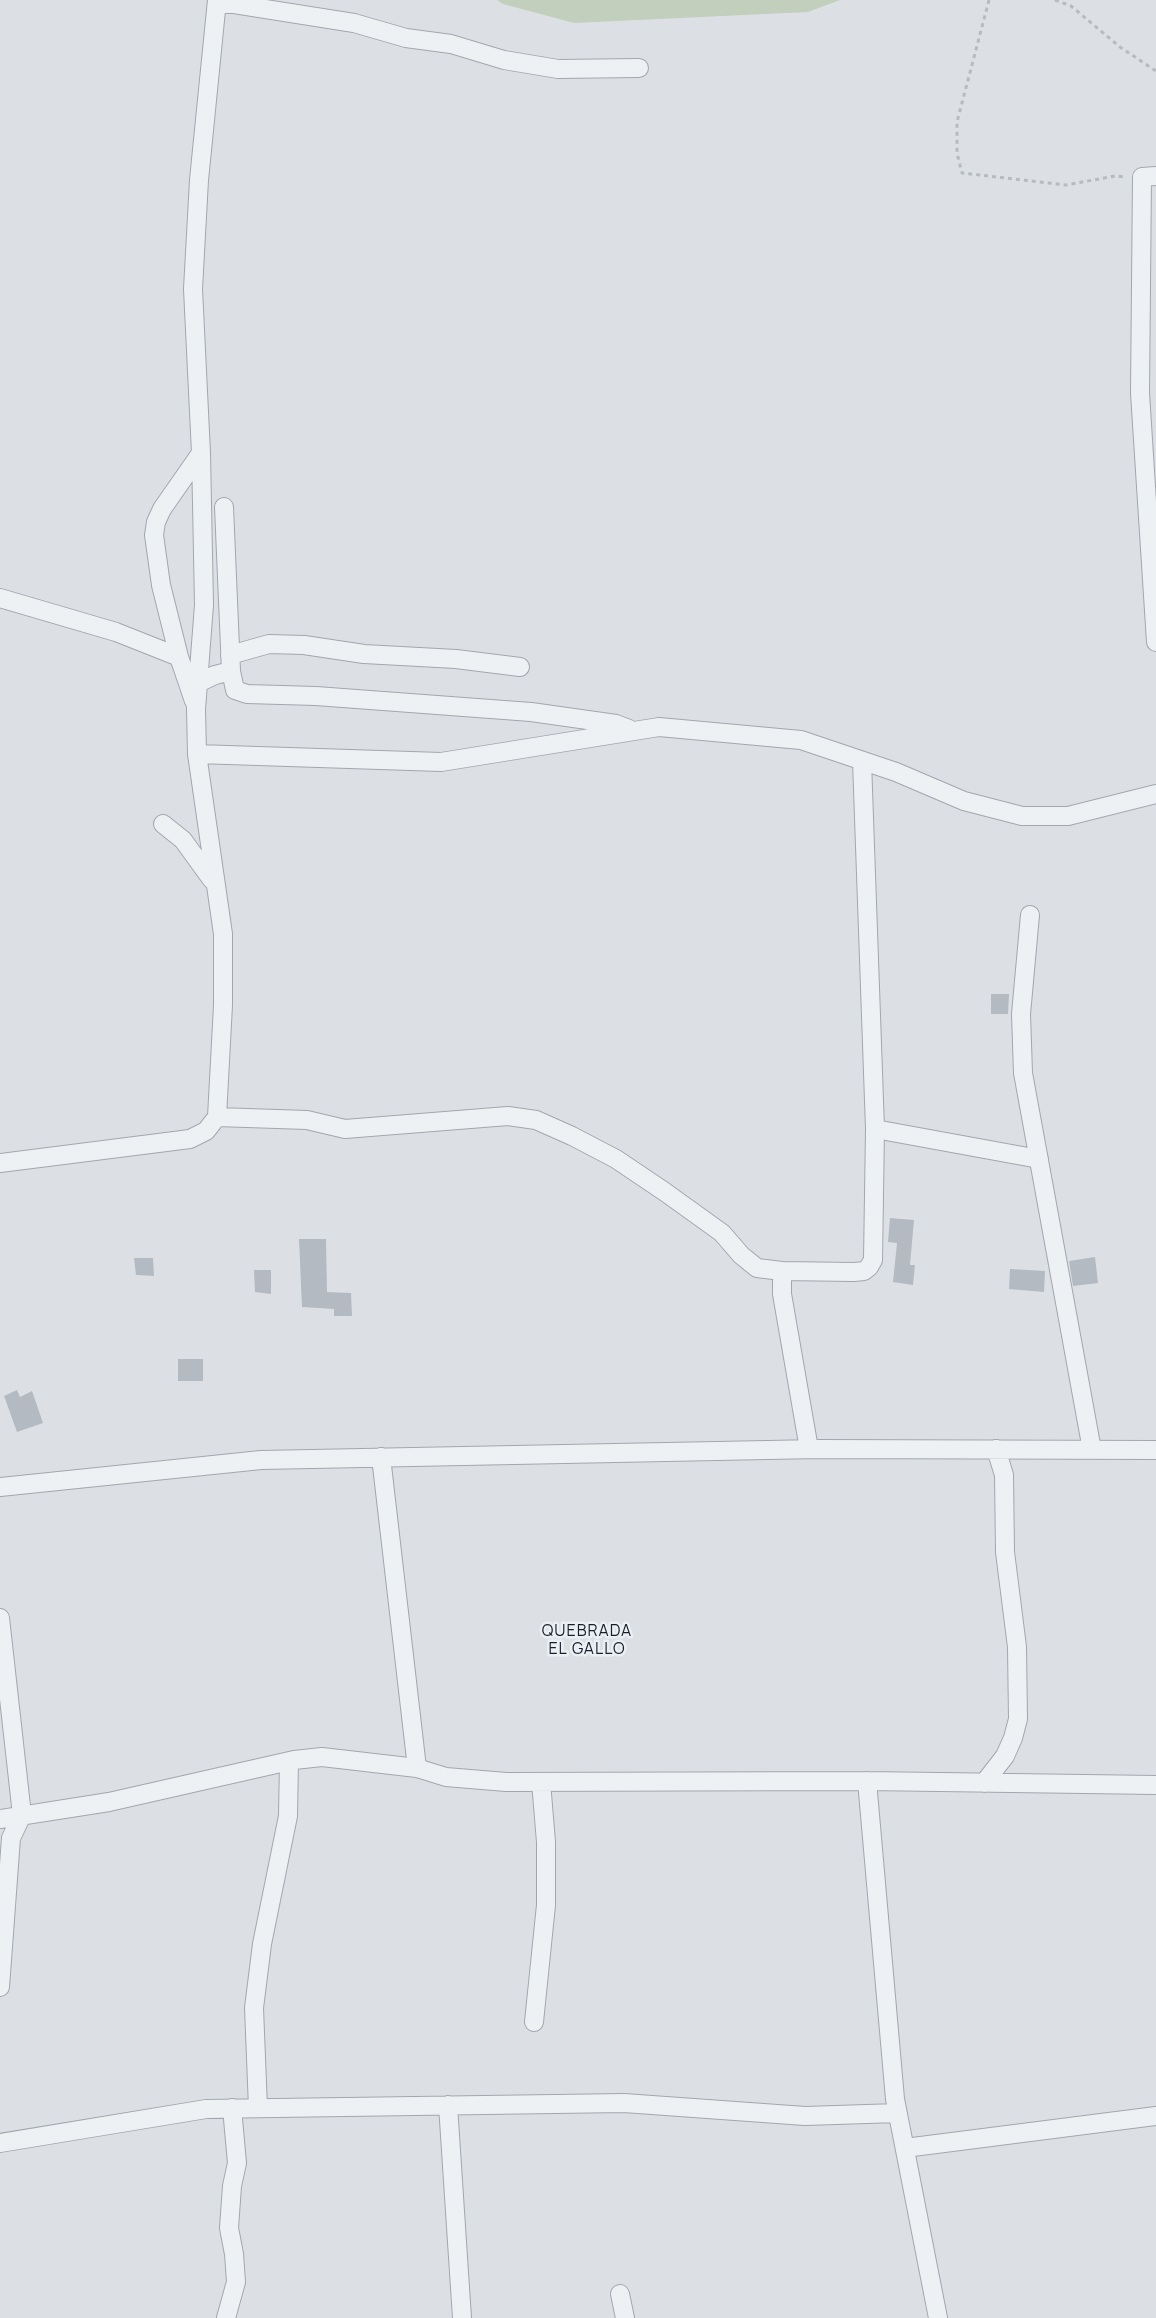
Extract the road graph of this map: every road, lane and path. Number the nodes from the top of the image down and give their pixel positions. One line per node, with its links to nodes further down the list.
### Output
1 (989, 0): 6 (path)
2 (1055, 0): 5 (path)
3 (217, 2): 4 (street); 7 (street)
4 (639, 68)
5 (1156, 71)
6 (1149, 176): 10 (street)
7 (201, 453): 11 (street); 14 (street)
8 (224, 507): 12 (street)
9 (0, 598): 11 (street)
10 (1156, 642)
11 (179, 657): 15 (street)
12 (230, 663): 13 (street); 14 (street); 16 (street)
13 (520, 667)
14 (198, 683): 15 (street)
15 (196, 709): 17 (street)
16 (634, 731): 17 (street); 18 (street)
17 (196, 754): 21 (street)
18 (862, 761): 19 (street); 24 (street)
19 (1156, 794)
20 (163, 824): 21 (street)
21 (214, 883): 23 (street)
22 (1030, 915): 25 (street)
23 (218, 1117): 26 (street); 27 (street)
24 (874, 1129): 25 (street); 27 (street)
25 (1039, 1160): 30 (street)
26 (0, 1163)
27 (782, 1271): 28 (street)
28 (809, 1449): 29 (street); 32 (street)
29 (996, 1449): 30 (street); 39 (street)
30 (1092, 1450): 31 (street)
31 (1156, 1450)
32 (381, 1458): 33 (street); 36 (street)
33 (0, 1487)
34 (0, 1618): 41 (street)
35 (289, 1761): 36 (street); 41 (street); 47 (street)
36 (417, 1768): 38 (street)
37 (867, 1781): 38 (street); 39 (street); 48 (street)
38 (541, 1782): 44 (street)
39 (984, 1783): 40 (street)
40 (1156, 1785)
41 (22, 1815): 42 (street); 43 (street)
42 (0, 1819)
43 (0, 1987)
44 (534, 2022)
45 (448, 2105): 47 (street); 48 (street); 54 (street)
46 (232, 2108): 47 (street); 50 (street); 53 (street)
47 (258, 2108)
48 (898, 2113): 51 (street)
49 (1156, 2116): 51 (street)
50 (0, 2143)
51 (905, 2148): 56 (street)
52 (620, 2294): 55 (street)
53 (226, 2318)
54 (462, 2318)
55 (625, 2318)
56 (938, 2318)

